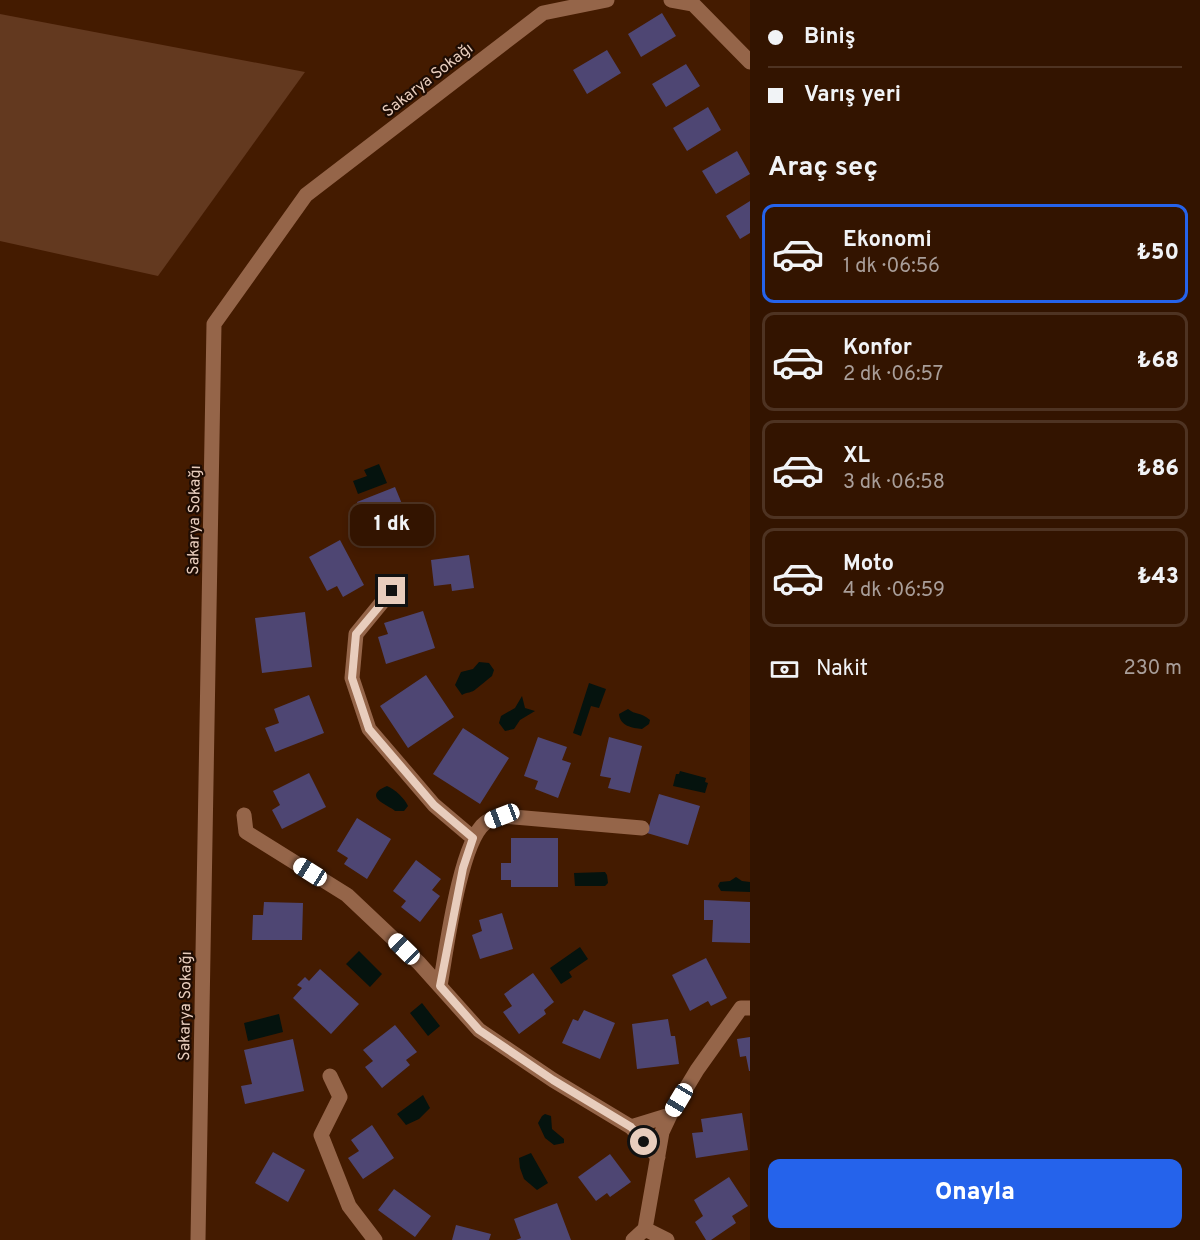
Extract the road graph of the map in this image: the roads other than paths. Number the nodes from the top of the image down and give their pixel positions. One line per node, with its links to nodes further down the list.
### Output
1 (607, 0): 15 (street, Sakarya Sokağı)
2 (671, 0): 3 (street)
3 (750, 62)
4 (392, 591): 7 (street)
5 (244, 815): 8 (street)
6 (642, 828): 7 (street)
7 (473, 838): 8 (street)
8 (440, 986): 12 (street)
9 (750, 1008): 11 (street)
10 (330, 1076): 16 (street)
11 (670, 1115): 12 (street); 13 (street)
12 (631, 1127): 13 (street)
13 (658, 1157): 14 (street)
14 (645, 1229): 17 (street); 18 (street)
15 (198, 1240)
16 (375, 1240)
17 (633, 1240)
18 (667, 1240)

